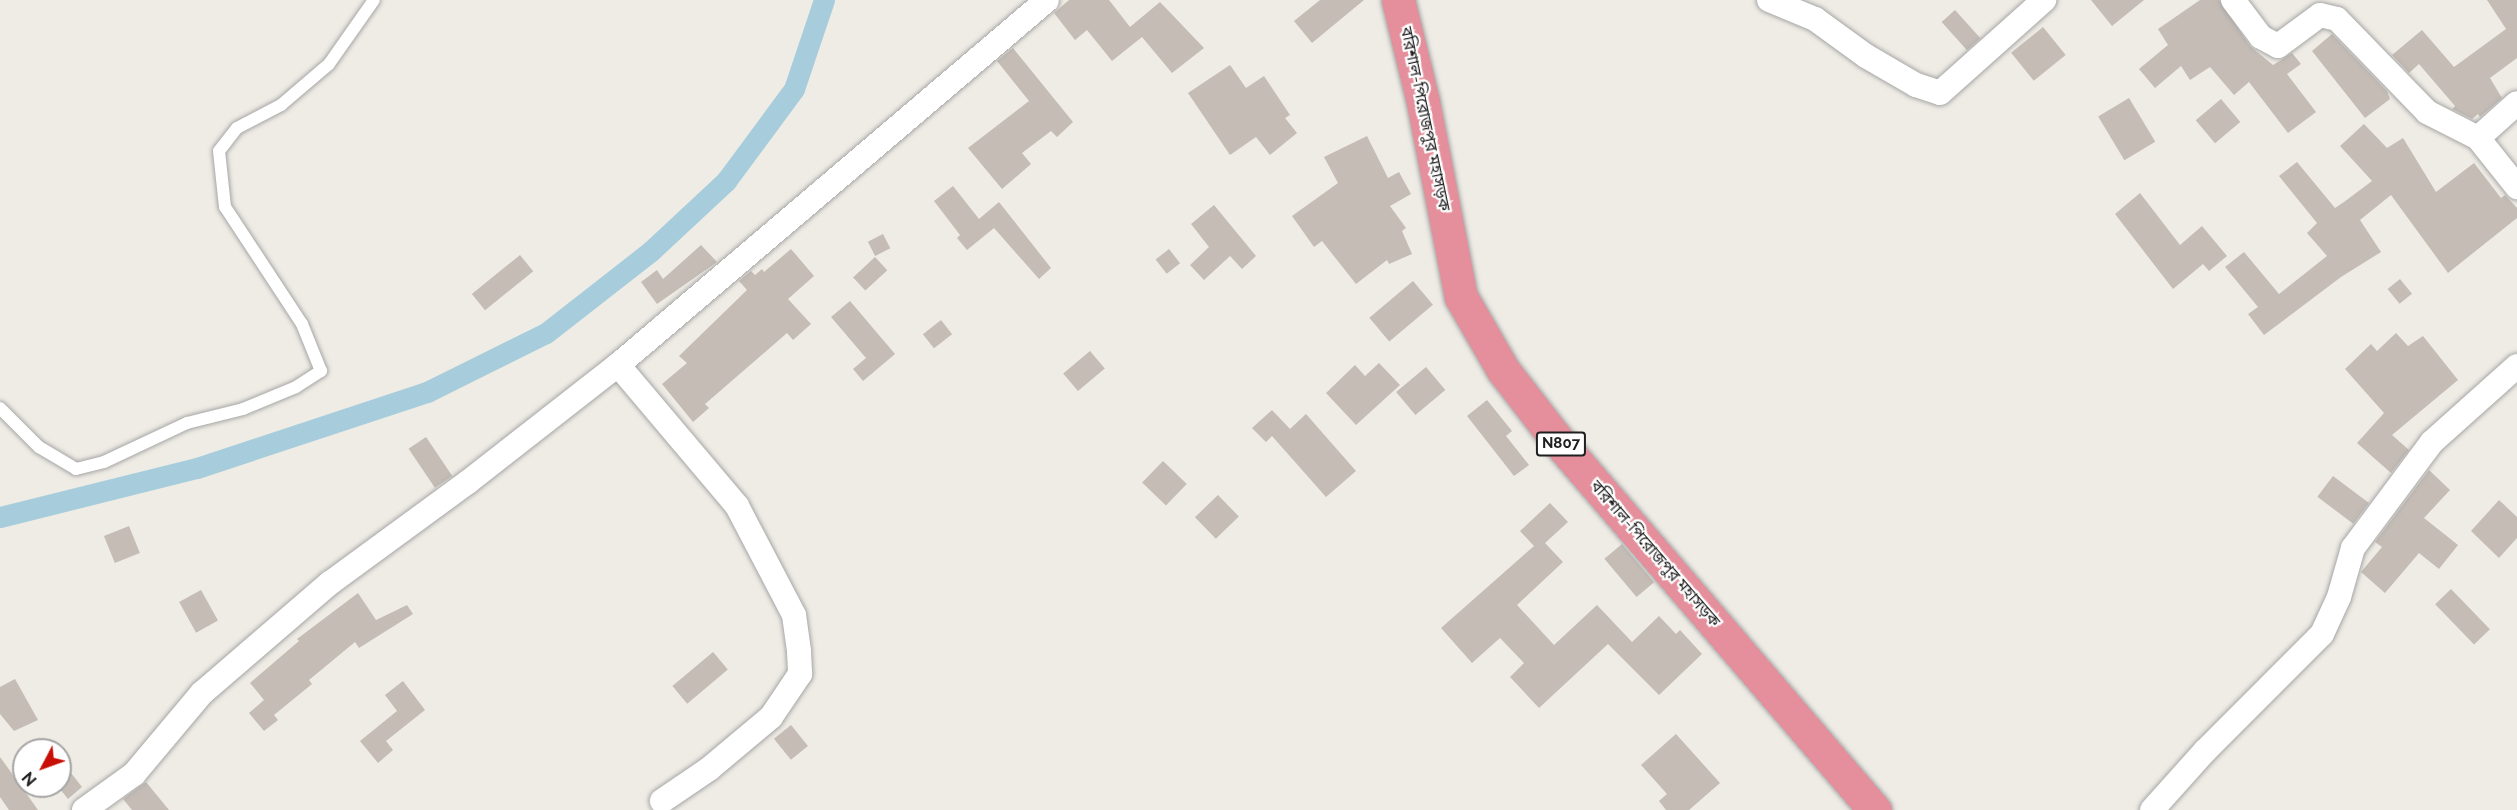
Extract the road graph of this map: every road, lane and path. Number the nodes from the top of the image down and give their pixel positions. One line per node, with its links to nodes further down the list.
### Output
1 (374, 0): 12 (lane)
2 (1047, 0): 10 (street)
3 (1398, 0): 15 (highway, বরিশাল-পিরোজপুর মহাসড়ক / N807)
4 (1769, 0): 5 (street)
5 (2044, 0)
6 (2233, 0): 8 (street)
7 (2517, 104): 8 (street)
8 (2478, 138): 9 (street)
9 (2517, 187)
10 (618, 365): 13 (street); 14 (street)
11 (2517, 366): 16 (street)
12 (0, 408)
13 (662, 801)
14 (84, 810)
15 (1875, 810)
16 (2152, 810)

